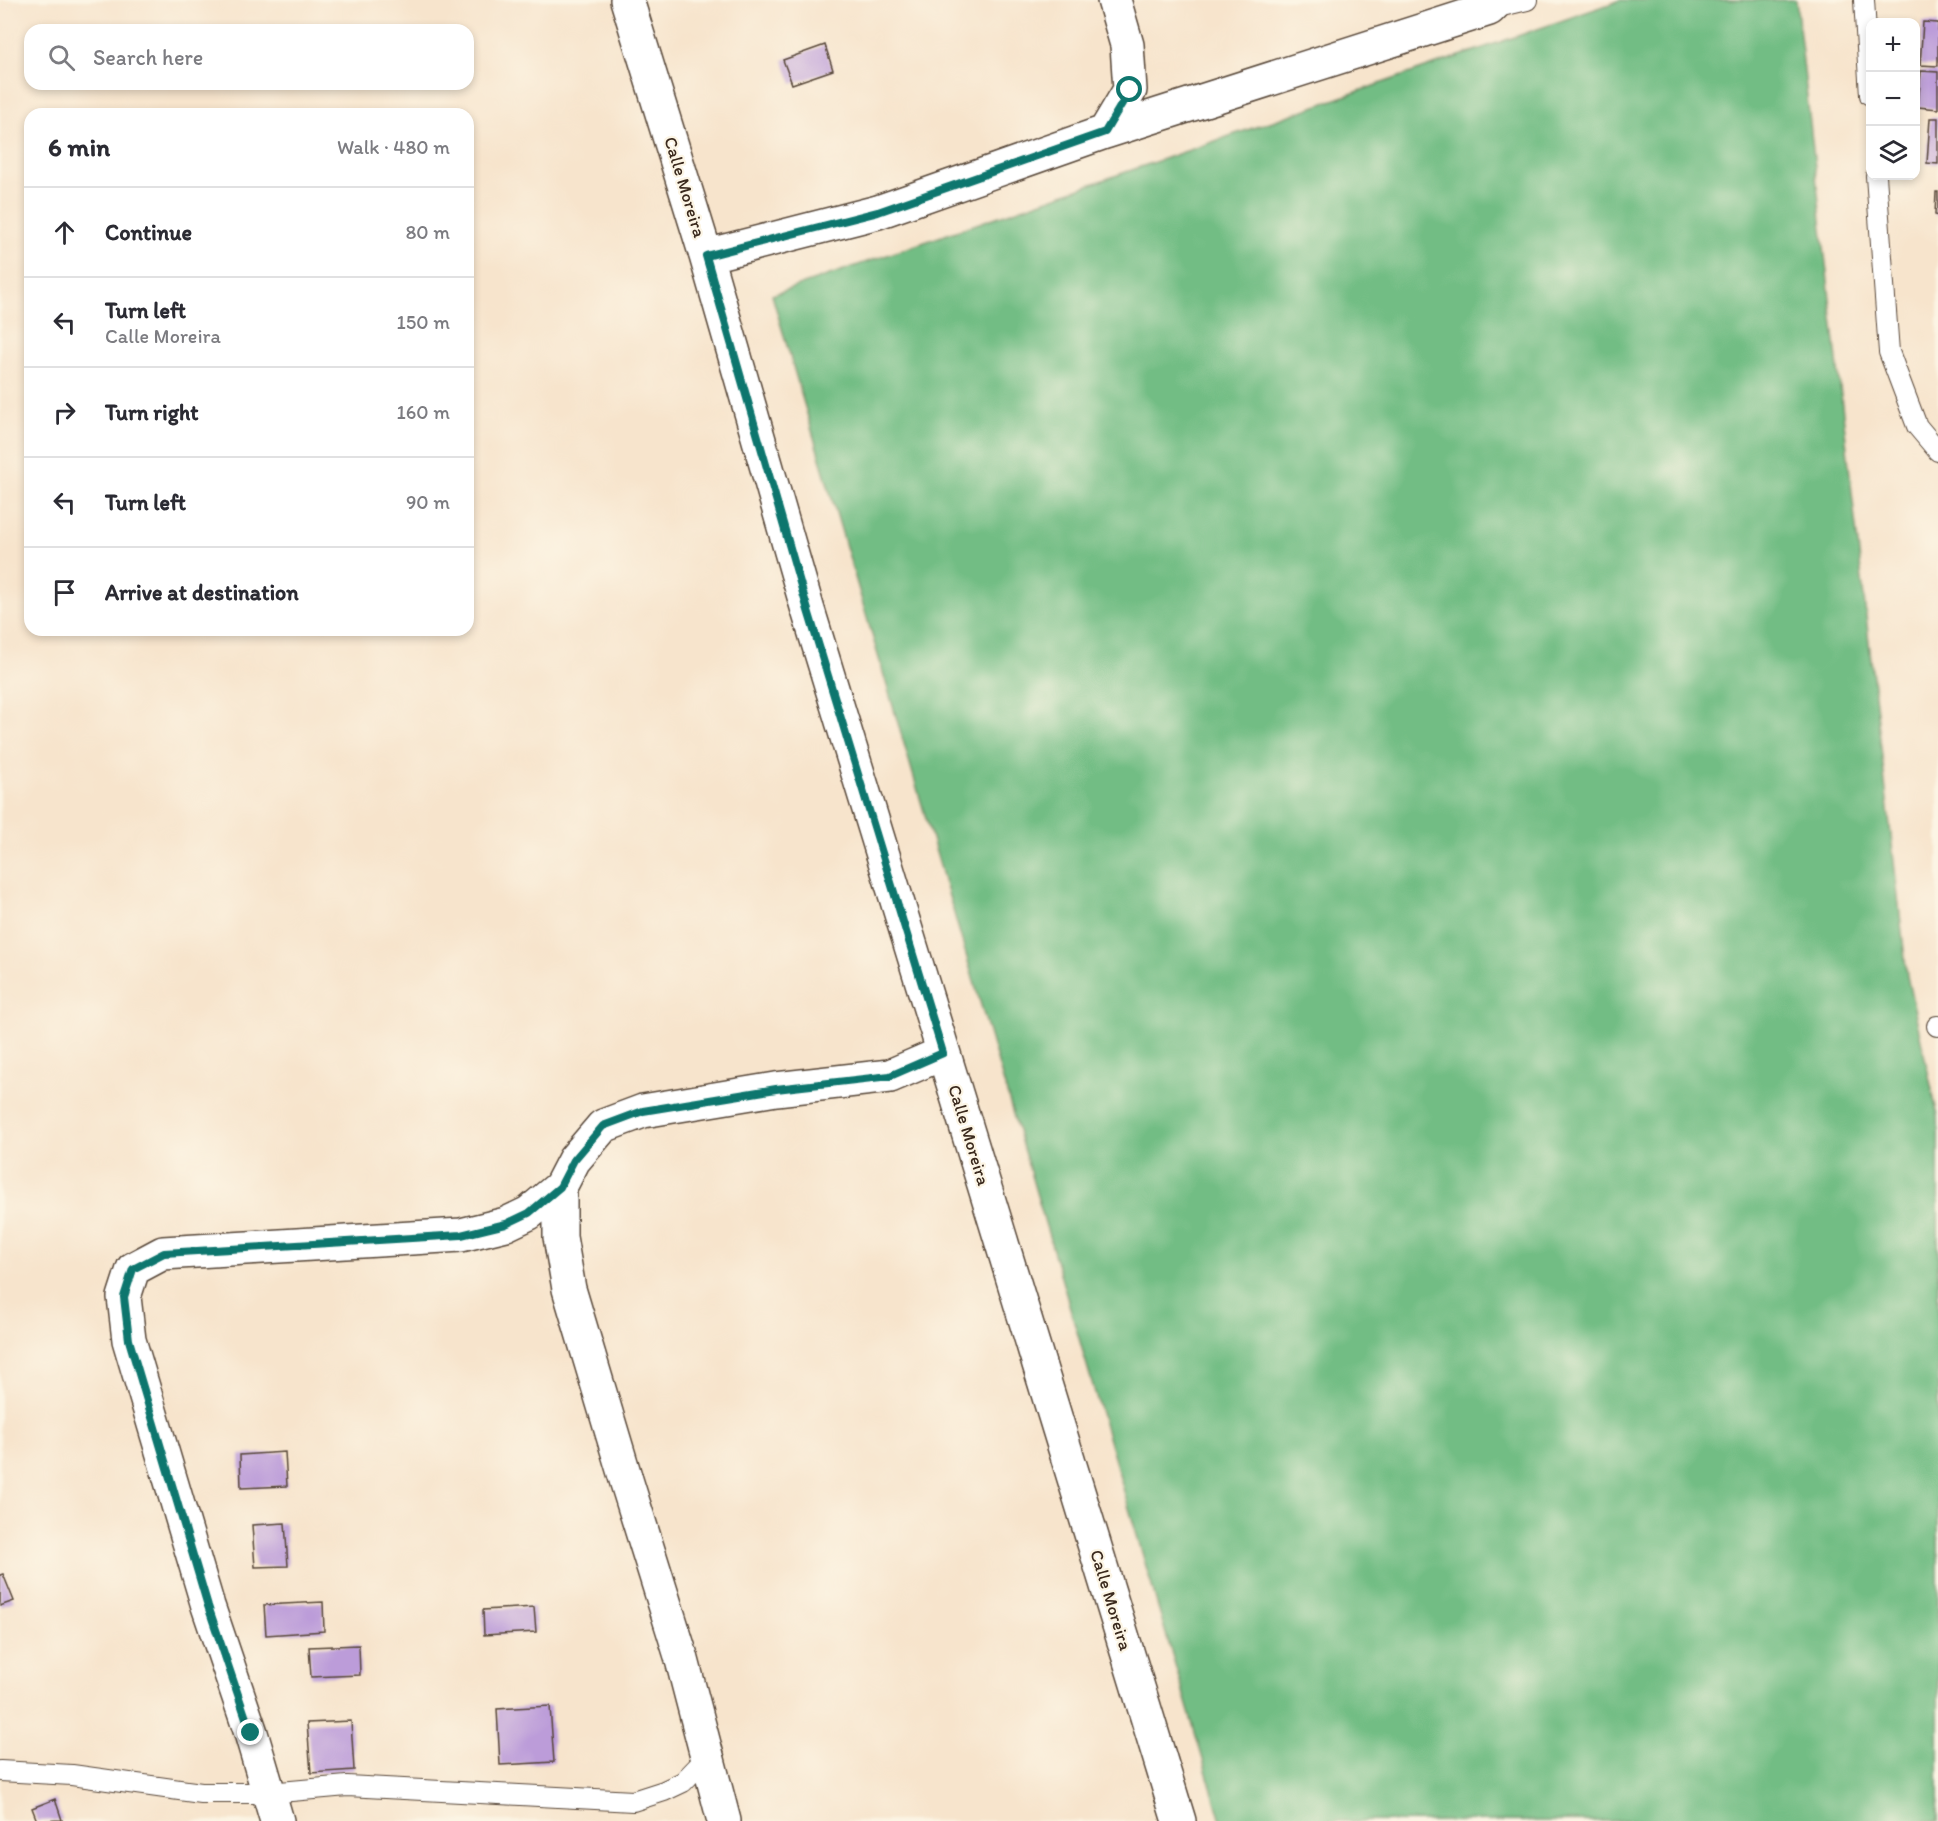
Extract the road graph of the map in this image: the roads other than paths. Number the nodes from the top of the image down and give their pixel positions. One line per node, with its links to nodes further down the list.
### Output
1 (627, 0): 9 (street, Calle Moreira)
2 (1114, 0): 7 (street)
3 (1527, 0): 5 (lane)
4 (1864, 0): 6 (lane)
5 (1493, 4): 7 (street)
6 (1869, 72)
7 (1105, 132): 9 (street)
8 (1876, 180): 10 (lane)
9 (706, 256): 11 (street, Calle Moreira)
10 (1938, 451)
11 (943, 1053): 12 (street); 17 (street, Calle Moreira)
12 (560, 1187): 13 (street); 15 (street)
13 (707, 1757): 15 (lane); 16 (street)
14 (0, 1770): 15 (lane)
15 (273, 1807)
16 (724, 1821)
17 (1179, 1821)

